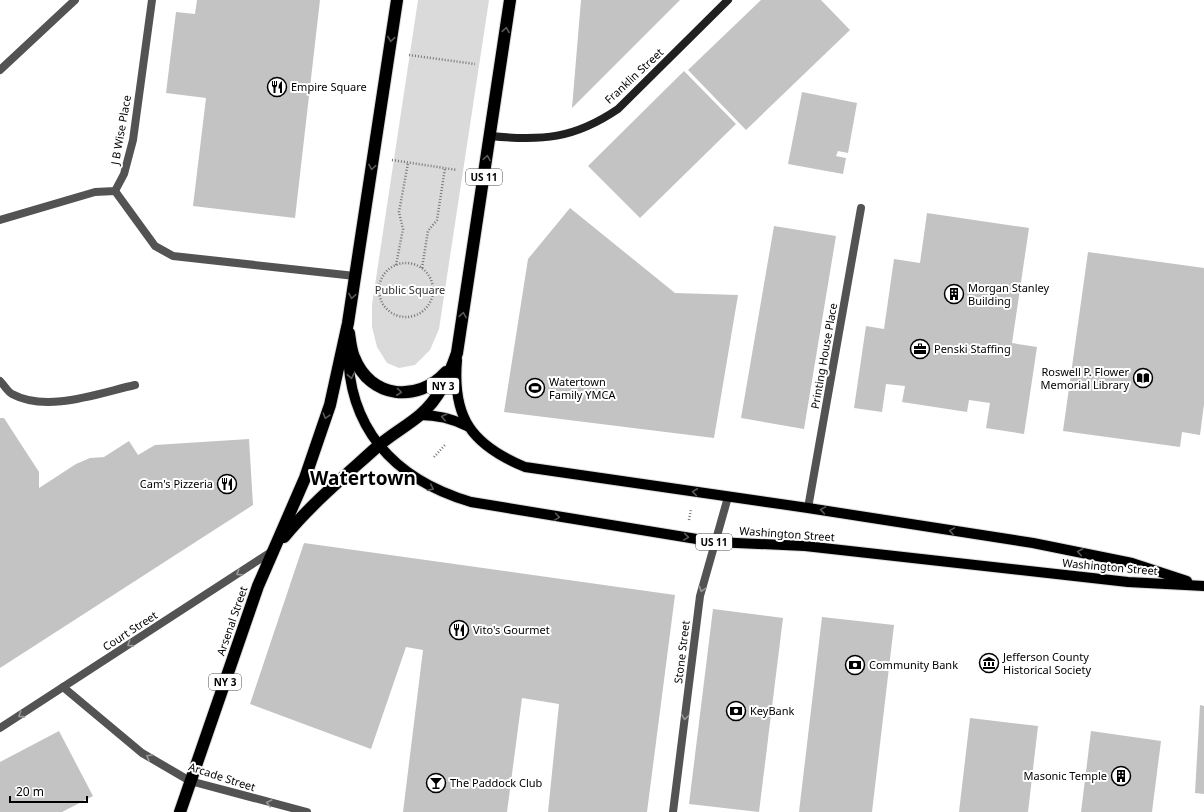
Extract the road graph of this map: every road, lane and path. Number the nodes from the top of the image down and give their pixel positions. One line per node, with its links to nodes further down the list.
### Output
1 (75, 0): 8 (street)
2 (152, 0): 14 (street, J B Wise Place)
3 (397, 0): 19 (highway, US 11, one-way to 19)
4 (510, 0): 9 (highway, US 11, one-way to 4)
5 (728, 0): 9 (street, Franklin Street)
6 (409, 55): 7 (path)
7 (475, 64)
8 (0, 70)
9 (490, 136): 21 (highway, US 11, one-way to 9)
10 (391, 160): 11 (path)
11 (408, 163): 12 (path); 17 (path)
12 (445, 168): 13 (path); 18 (path)
13 (457, 170)
14 (115, 191): 16 (street); 19 (street)
15 (861, 208): 31 (street, Printing House Place)
16 (0, 220)
17 (396, 265): 18 (path); 18 (path)
18 (422, 268)
19 (356, 276): 20 (highway, US 11, one-way to 20)
20 (348, 323): 21 (highway, one-way to 21); 27 (main road, Washington Street / US 11, one-way to 27); 34 (highway, NY 3, one-way to 34)
21 (457, 353): 24 (highway, NY 3); 25 (main road, Washington Street / US 11)
22 (0, 381): 23 (street)
23 (135, 385)
24 (420, 415): 25 (main road, Washington Street, one-way to 24); 27 (highway, NY 3)
25 (467, 426): 29 (main road, Washington Street / US 11, one-way to 25)
26 (445, 445): 28 (path)
27 (379, 446): 33 (main road, Washington Street / US 11, one-way to 33); 34 (highway, NY 3)
28 (434, 457)
29 (728, 497): 31 (main road, Washington Street / US 11); 33 (street, Stone Street)
30 (692, 507): 32 (path)
31 (808, 508): 35 (main road, Washington Street / US 11, one-way to 31)
32 (688, 520)
33 (716, 542): 35 (main road, Washington Street / US 11); 41 (street, Stone Street, one-way to 41)
34 (272, 552): 36 (street, Court Street, one-way to 36); 38 (highway, Arsenal Street / NY 3)
35 (1201, 586)
36 (63, 687): 37 (street, Court Street, one-way to 37); 38 (street, Arcade Street, one-way to 36)
37 (0, 728)
38 (190, 781): 39 (highway, Arsenal Street / NY 3); 40 (street, Arcade Street, one-way to 38)
39 (180, 812)
40 (307, 812)
41 (673, 812)

